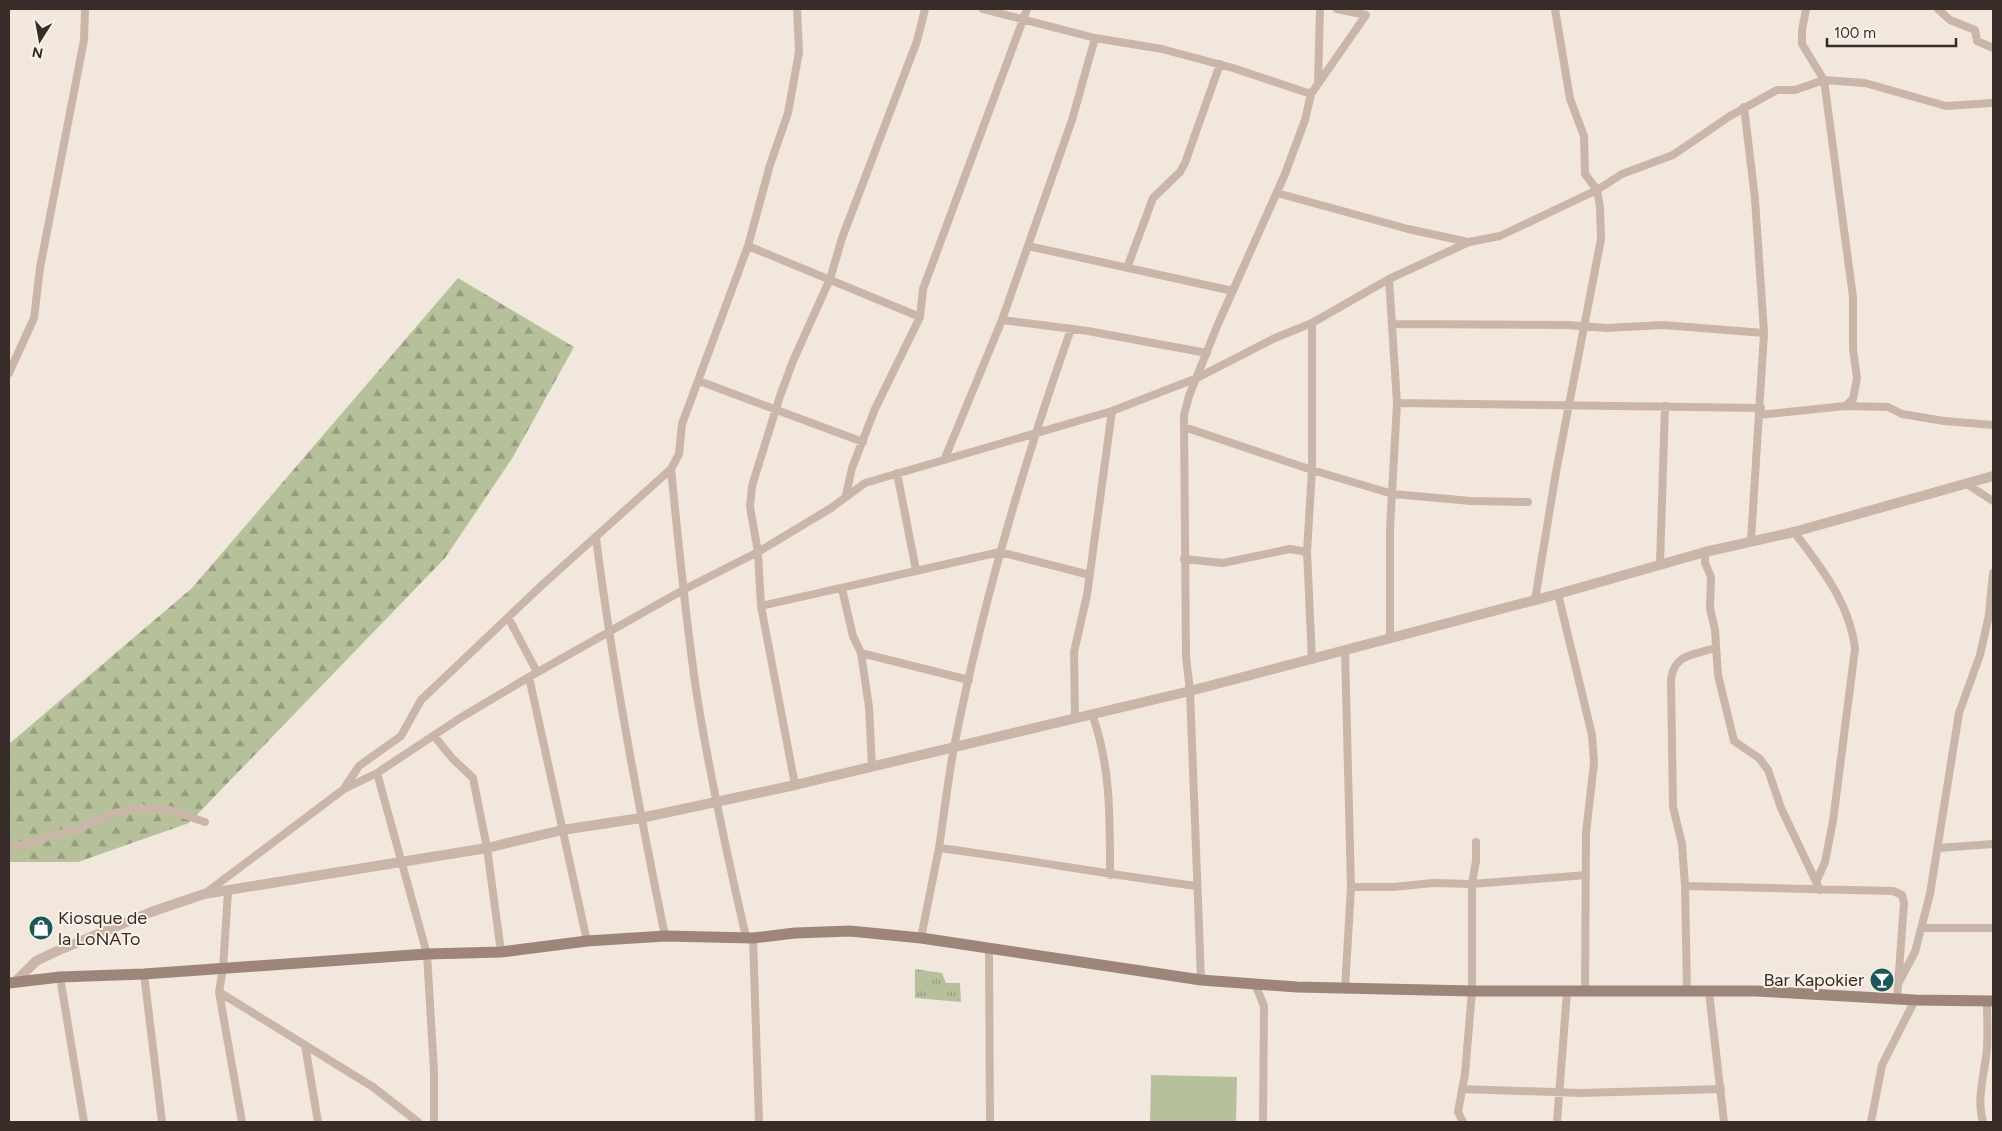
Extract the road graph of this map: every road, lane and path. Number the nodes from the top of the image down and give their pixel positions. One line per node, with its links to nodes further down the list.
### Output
1 (85, 9): 38 (street)
2 (797, 9): 24 (street)
3 (925, 9): 27 (street)
4 (983, 9): 12 (street)
5 (1027, 9): 12 (street)
6 (1320, 9): 17 (street)
7 (1337, 9): 11 (street)
8 (1555, 9): 21 (street)
9 (1806, 9): 16 (street)
10 (1938, 9): 14 (street)
11 (1369, 12): 17 (street)
12 (1023, 20): 13 (street); 30 (street)
13 (1095, 38): 15 (street); 25 (street)
14 (1993, 48)
15 (1220, 64): 18 (street); 26 (street)
16 (1824, 80): 19 (street); 20 (street); 44 (street)
17 (1318, 84): 18 (street)
18 (1311, 94): 22 (street)
19 (1993, 103)
20 (1744, 107): 21 (street); 36 (street)
21 (1597, 190): 23 (street); 34 (street)
22 (1276, 193): 23 (street); 29 (street)
23 (1469, 242): 28 (street)
24 (748, 246): 27 (street); 40 (street)
25 (1028, 246): 26 (street); 31 (street)
26 (1127, 268): 29 (street)
27 (830, 279): 30 (street); 45 (street)
28 (1389, 279): 32 (street); 33 (street)
29 (1233, 292): 37 (street)
30 (920, 317): 51 (street)
31 (1002, 320): 35 (street); 52 (street)
32 (1312, 323): 39 (street); 54 (street)
33 (1393, 324): 34 (street); 41 (street)
34 (1585, 327): 36 (street); 42 (street)
35 (1071, 329): 37 (street); 50 (street)
36 (1764, 333): 47 (street)
37 (1207, 353): 39 (street)
38 (9, 372)
39 (1197, 378): 46 (street); 49 (street)
40 (698, 382): 45 (street); 53 (street)
41 (1397, 404): 42 (street); 58 (street)
42 (1568, 404): 43 (street); 77 (street)
43 (1665, 406): 47 (street); 70 (street)
44 (1845, 406): 47 (street); 48 (street)
45 (775, 410): 51 (street); 65 (street)
46 (1112, 411): 50 (street); 73 (street)
47 (1760, 412): 64 (street)
48 (1993, 425)
49 (1184, 427): 54 (street); 69 (street)
50 (1034, 433): 52 (street); 66 (street)
51 (862, 442): 59 (street)
52 (945, 458): 55 (street)
53 (671, 468): 63 (street); 75 (street)
54 (1312, 470): 58 (street); 67 (street)
55 (896, 473): 59 (street); 71 (street)
56 (1993, 476): 57 (street)
57 (1965, 483): 60 (street); 62 (street)
58 (1393, 494): 61 (street); 82 (street)
59 (846, 495): 65 (street)
60 (1993, 501)
61 (1528, 502)
62 (1794, 532): 64 (street); 112 (street)
63 (596, 538): 80 (street); 81 (street)
64 (1751, 541): 68 (street)
65 (758, 552): 75 (street); 78 (street)
66 (1000, 552): 71 (street); 73 (street); 89 (street)
67 (1307, 552): 69 (street); 86 (street)
68 (1705, 552): 70 (street); 83 (street)
69 (1184, 559): 90 (street)
70 (1660, 564): 76 (street)
71 (916, 570): 74 (street)
72 (1993, 573): 79 (street)
73 (1090, 575): 92 (street)
74 (842, 589): 78 (street); 85 (street)
75 (683, 590): 81 (street); 99 (street)
76 (1558, 594): 77 (street); 111 (street)
77 (1535, 600): 82 (street)
78 (761, 606): 97 (street)
79 (1991, 615): 108 (street)
80 (509, 619): 87 (street); 98 (street)
81 (608, 632): 87 (street); 100 (street)
82 (1390, 638): 84 (street)
83 (1715, 648): 112 (street); 115 (street)
84 (1345, 650): 86 (street); 116 (street)
85 (861, 653): 89 (street); 95 (street)
86 (1312, 660): 90 (street)
87 (537, 672): 88 (street)
88 (529, 676): 93 (street); 102 (street)
89 (970, 680): 94 (street)
90 (1190, 691): 91 (street); 114 (street)
91 (1092, 714): 92 (street); 110 (street)
92 (1075, 718): 94 (street)
93 (434, 736): 96 (street); 106 (street)
94 (954, 747): 95 (street); 107 (street)
95 (872, 766): 97 (street)
96 (376, 773): 98 (street); 109 (street)
97 (795, 785): 99 (street)
98 (344, 789): 119 (street)
99 (716, 802): 100 (street); 123 (street)
100 (641, 818): 102 (street); 122 (street)
101 (205, 822): 105 (street)
102 (562, 830): 106 (street); 125 (street)
103 (1476, 842): 113 (street)
104 (1993, 844): 108 (street)
105 (9, 848)
106 (487, 848): 109 (street); 127 (street)
107 (939, 848): 110 (street); 124 (street)
108 (1939, 848): 120 (street)
109 (399, 862): 118 (street); 128 (street)
110 (1110, 875): 114 (street)
111 (1586, 875): 113 (street); 138 (street)
112 (1816, 882): 117 (street)
113 (1472, 884): 116 (street); 137 (street)
114 (1197, 886): 132 (street)
115 (1686, 886): 117 (street); 139 (street)
116 (1351, 887): 136 (street)
117 (1820, 890): 134 (street)
118 (228, 892): 119 (street); 129 (street)
119 (204, 894): 133 (street)
120 (1921, 928): 121 (street); 134 (street)
121 (1993, 928)
122 (665, 936): 123 (main road); 125 (main road)
123 (749, 938): 124 (main road); 156 (street)
124 (921, 938): 126 (main road)
125 (587, 941): 127 (main road)
126 (990, 950): 132 (main road); 157 (street)
127 (501, 952): 128 (main road)
128 (426, 954): 129 (main road); 155 (street)
129 (223, 968): 130 (main road); 140 (street)
130 (144, 974): 131 (main road); 151 (street)
131 (60, 977): 133 (main road); 150 (street)
132 (1201, 980): 135 (main road)
133 (13, 982)
134 (1899, 982): 143 (street)
135 (1255, 984): 136 (main road); 158 (street)
136 (1345, 989): 137 (main road)
137 (1472, 991): 141 (main road); 147 (street)
138 (1586, 991): 139 (main road); 141 (main road)
139 (1687, 991): 142 (main road)
140 (219, 992): 146 (street); 152 (street)
141 (1567, 992): 149 (street)
142 (1709, 992): 143 (main road); 148 (street)
143 (1896, 998): 144 (main road)
144 (1914, 1000): 145 (main road); 162 (street)
145 (1990, 1001): 163 (street)
146 (305, 1045): 153 (street); 154 (street)
147 (1462, 1089): 149 (street); 159 (street)
148 (1721, 1089): 149 (street); 161 (street)
149 (1560, 1092): 160 (street)
150 (84, 1122)
151 (162, 1122)
152 (242, 1122)
153 (318, 1122)
154 (418, 1122)
155 (434, 1122)
156 (758, 1122)
157 (990, 1122)
158 (1263, 1122)
159 (1463, 1122)
160 (1557, 1122)
161 (1724, 1122)
162 (1871, 1122)
163 (1984, 1122)

